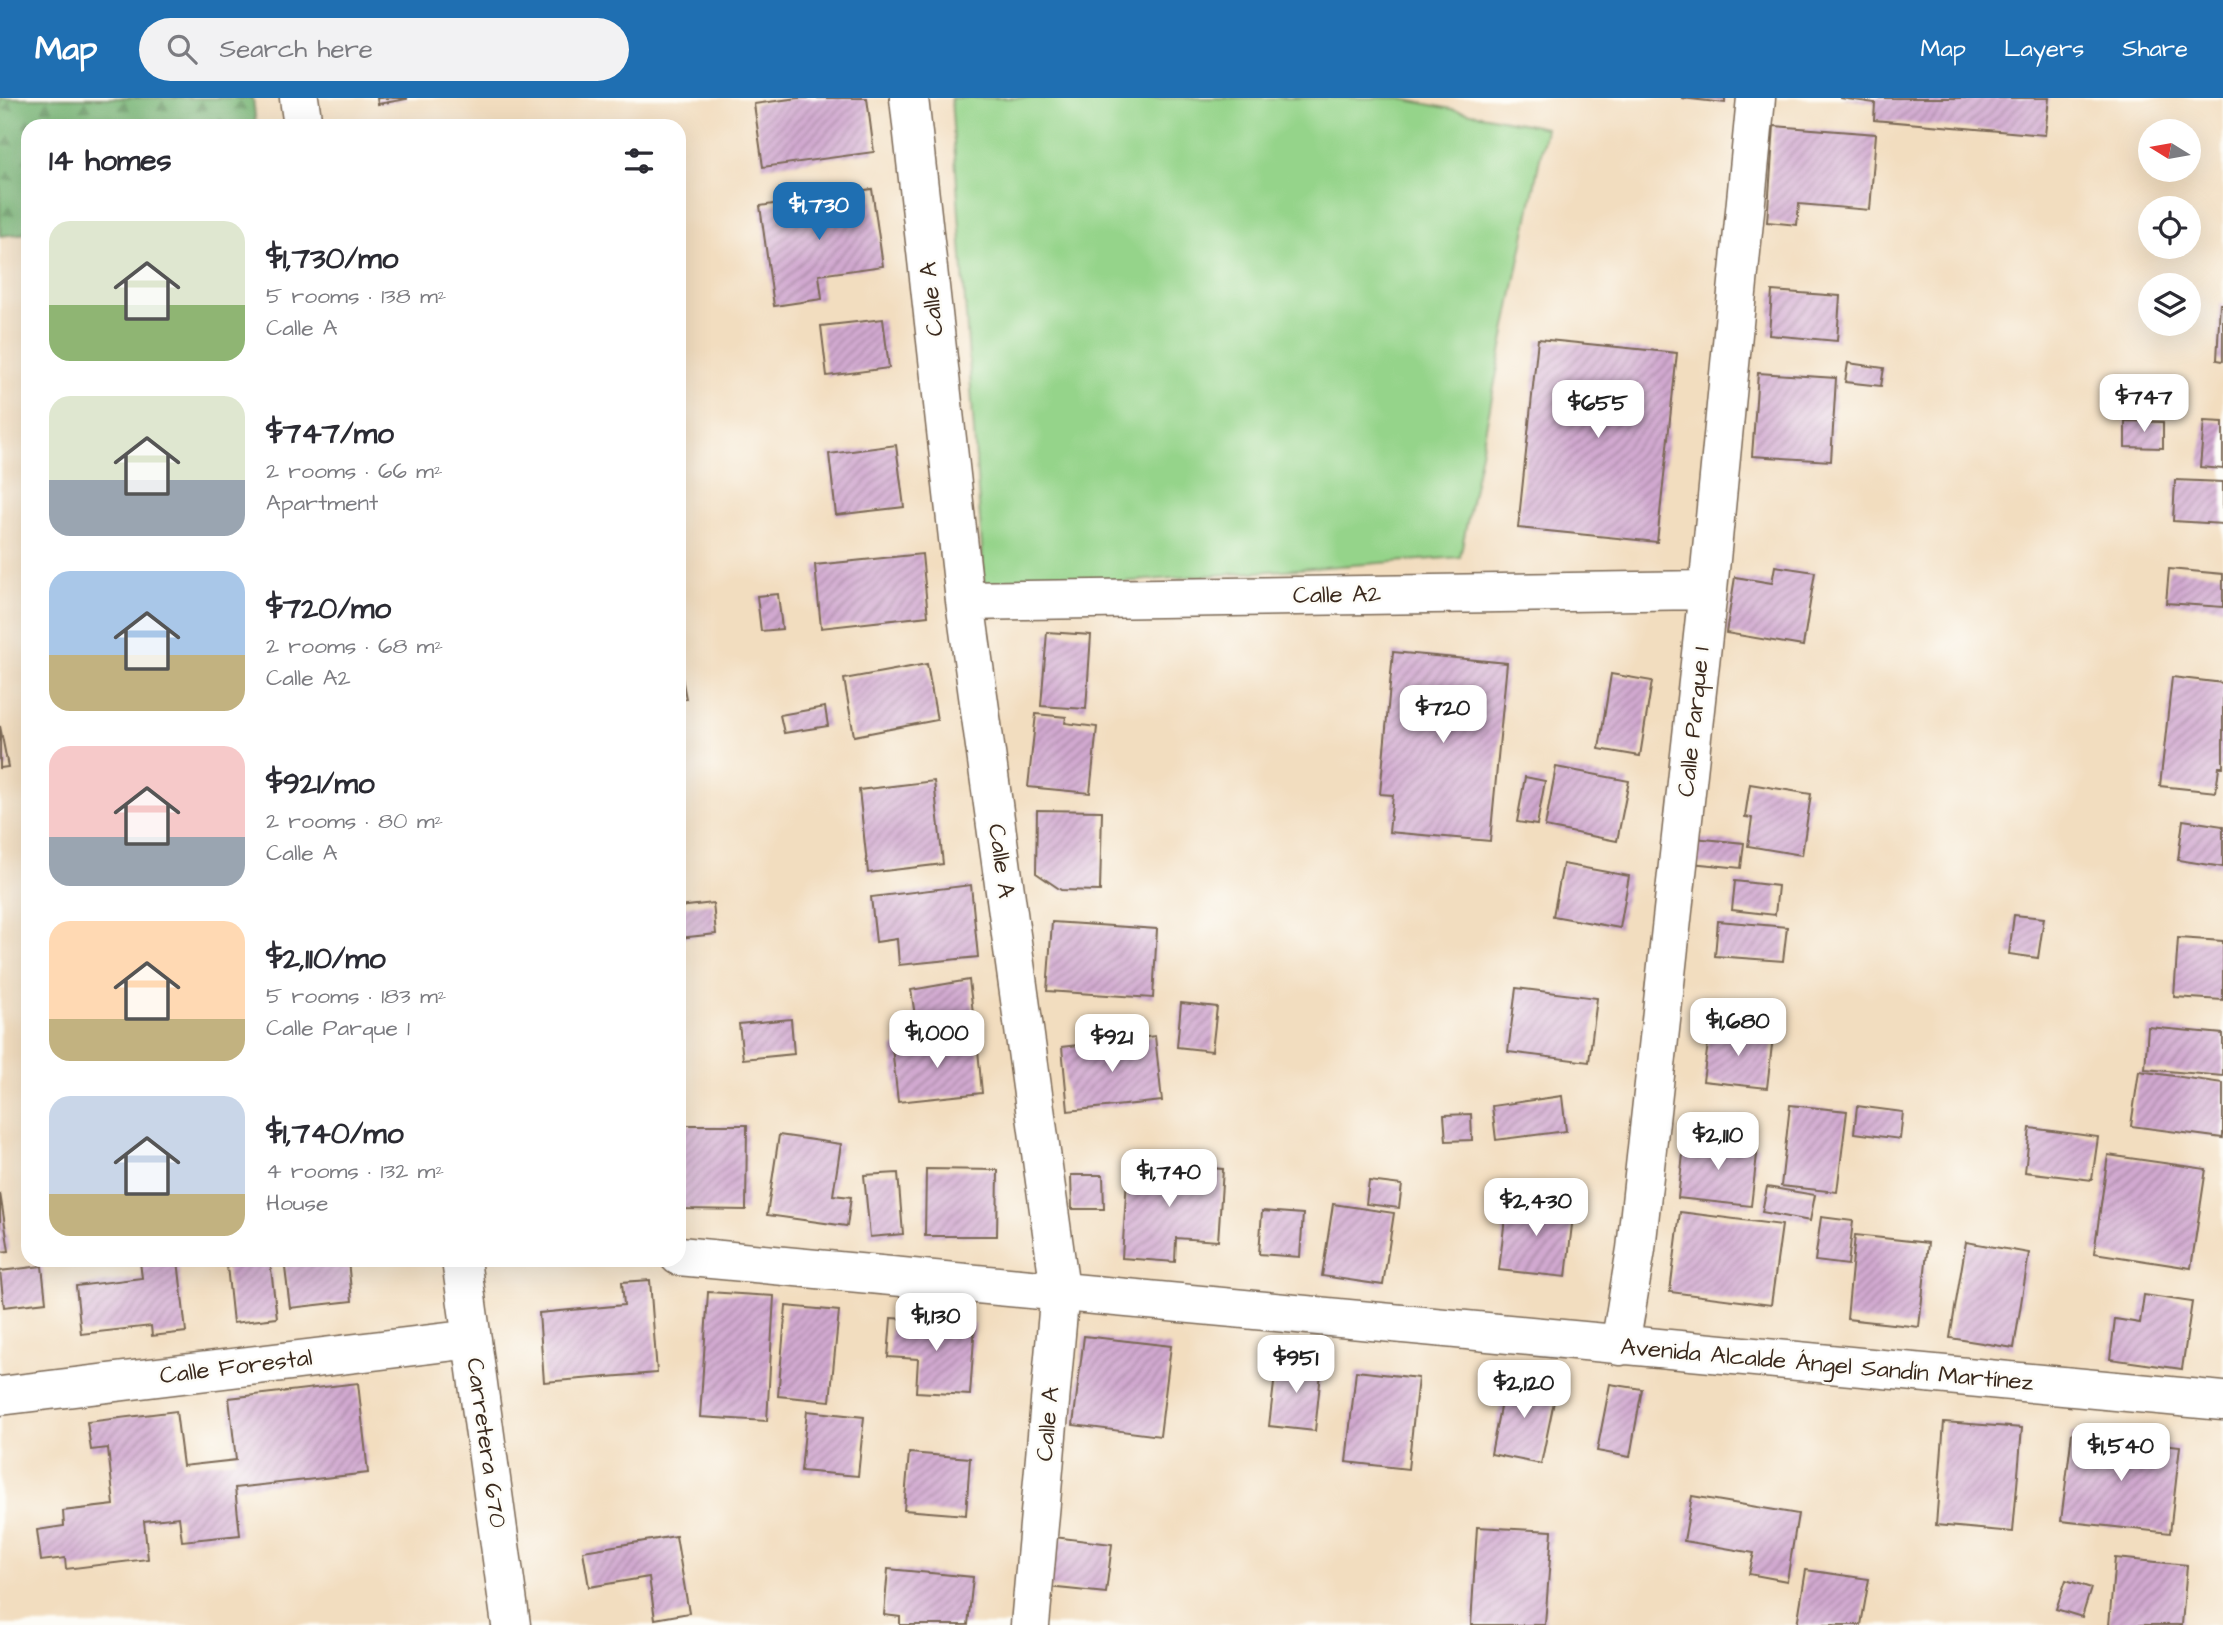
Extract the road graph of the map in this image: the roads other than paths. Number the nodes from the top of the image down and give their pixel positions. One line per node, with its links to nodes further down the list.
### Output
1 (299, 98): 4 (street)
2 (909, 98): 6 (street, Calle A)
3 (1756, 98): 5 (street, Calle Parque 1)
4 (302, 119)
5 (1708, 590): 6 (street, Calle A2); 11 (street, Calle Parque 1)
6 (965, 601): 9 (street, Calle A)
7 (686, 1257): 9 (street, Avenida Alcalde Ángel Sandín Martínez)
8 (462, 1267): 10 (street, Carretera 670)
9 (1059, 1290): 11 (street, Avenida Alcalde Ángel Sandín Martínez); 15 (street, Calle A)
10 (472, 1339): 12 (street, Calle Forestal); 14 (street, Carretera 670)
11 (1620, 1346): 13 (street, Avenida Alcalde Ángel Sandín Martínez)
12 (0, 1396)
13 (2223, 1401)
14 (511, 1625)
15 (1030, 1625)

